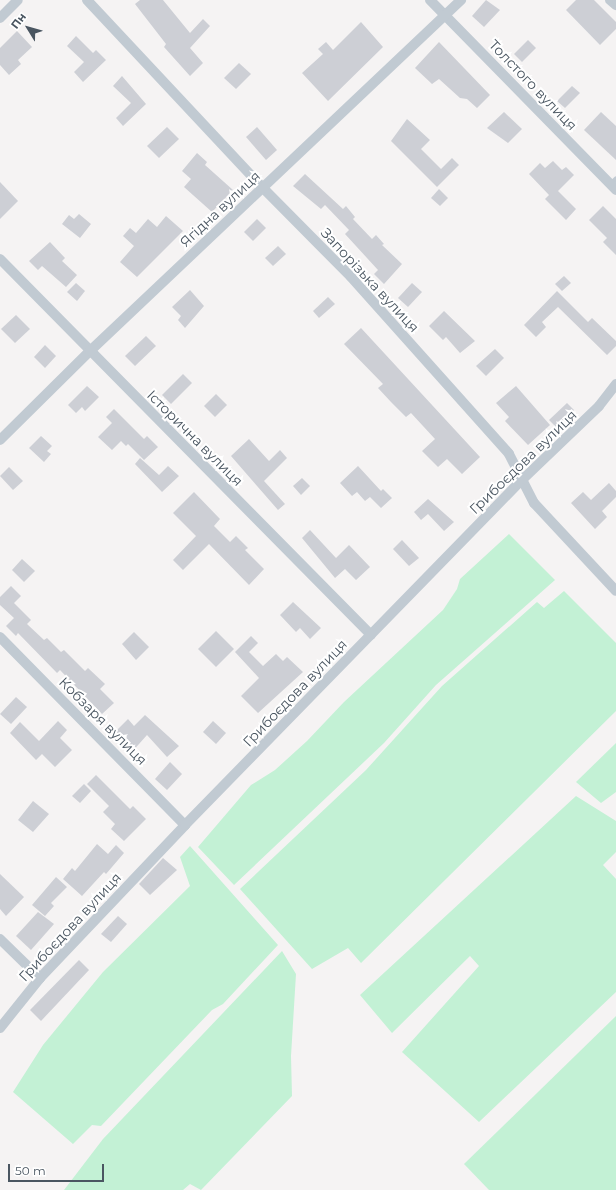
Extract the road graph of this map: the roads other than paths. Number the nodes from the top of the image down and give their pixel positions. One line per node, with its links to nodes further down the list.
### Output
1 (18, 0): 8 (street)
2 (87, 0): 10 (street, Запорізька вулиця)
3 (430, 0): 7 (street, Толстого вулиця)
4 (461, 0): 7 (street, Ягідна вулиця)
5 (610, 0): 6 (street)
6 (616, 5)
7 (446, 16): 9 (street, Толстого вулиця); 10 (street, Ягідна вулиця)
8 (0, 18)
9 (614, 184)
10 (263, 188): 12 (street, Ягідна вулиця); 15 (street, Запорізька вулиця)
11 (0, 260): 12 (street, Історична вулиця)
12 (90, 351): 14 (street, Ягідна вулиця); 17 (street, Історична вулиця)
13 (616, 384): 15 (street, Грибоєдова вулиця)
14 (0, 440)
15 (523, 479): 16 (street, Запорізька вулиця); 17 (street, Грибоєдова вулиця)
16 (616, 591)
17 (371, 635): 19 (street, Грибоєдова вулиця)
18 (0, 637): 19 (street, Кобзаря вулиця)
19 (185, 825): 21 (street, Грибоєдова вулиця)
20 (0, 939): 21 (street)
21 (40, 978): 22 (street, Грибоєдова вулиця)
22 (0, 1028)

